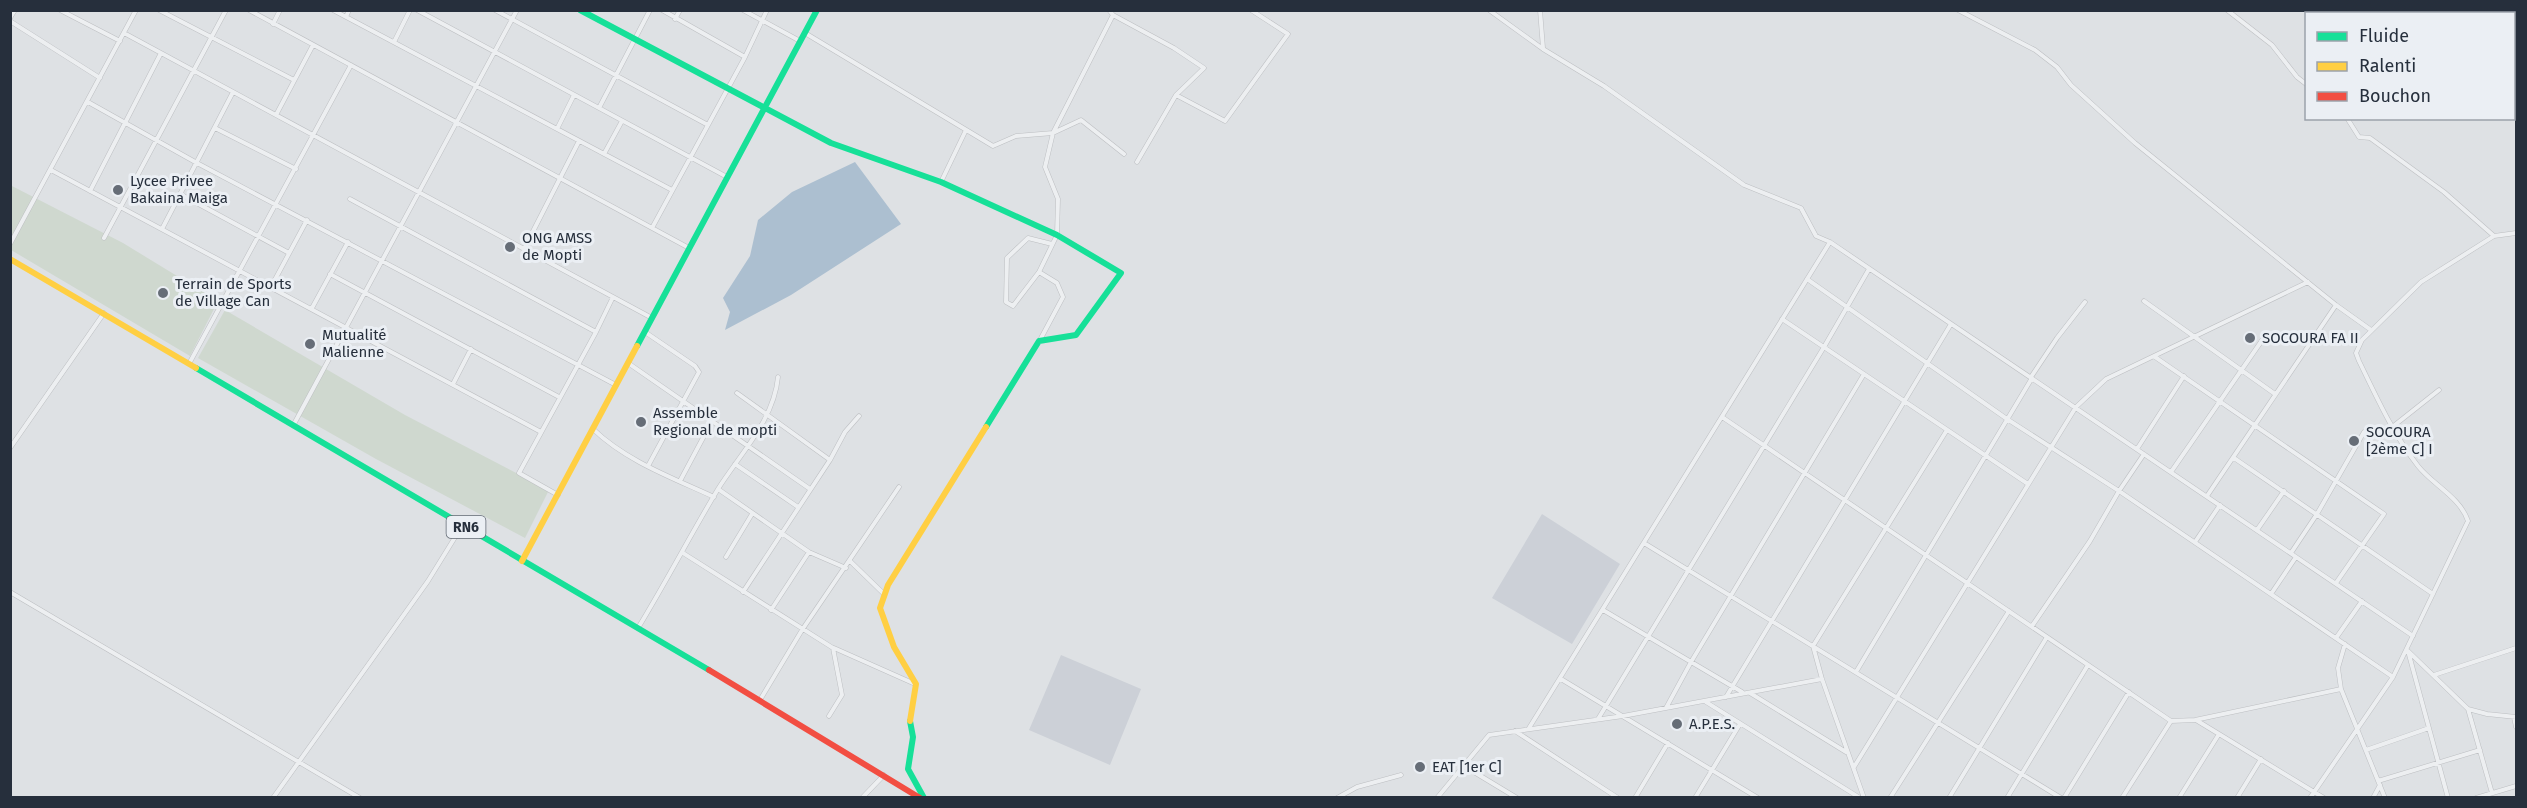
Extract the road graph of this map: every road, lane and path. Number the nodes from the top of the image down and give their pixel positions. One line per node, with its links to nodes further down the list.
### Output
1 (15, 10): 29 (street)
2 (60, 10): 37 (street)
3 (136, 10): 34 (street)
4 (159, 10): 36 (street)
5 (226, 10): 36 (street)
6 (249, 10): 33 (street)
7 (280, 10): 33 (street)
8 (333, 10): 28 (street)
9 (349, 10): 28 (street)
10 (410, 10): 40 (street)
11 (417, 10): 43 (street)
12 (495, 10): 31 (street)
13 (517, 10): 31 (street)
14 (580, 10): 38 (street)
15 (650, 10): 38 (street)
16 (662, 10): 30 (street)
17 (680, 10): 30 (street)
18 (743, 10): 32 (street)
19 (767, 10): 32 (street)
20 (817, 10): 35 (street)
21 (1109, 10): 27 (street)
22 (1251, 10): 56 (street)
23 (1489, 10): 42 (street)
24 (1540, 10): 42 (street)
25 (1958, 10): 113 (street)
26 (2226, 10): 51 (street)
27 (1113, 15): 56 (street); 69 (street)
28 (346, 17): 40 (street)
29 (10, 19): 49 (street)
30 (675, 19): 45 (street)
31 (512, 20): 43 (street); 48 (street)
32 (762, 21): 39 (street); 45 (street)
33 (273, 24): 41 (street)
34 (124, 33): 37 (street); 44 (street)
35 (805, 33): 39 (street); 68 (street)
36 (213, 38): 47 (street); 50 (street)
37 (120, 40): 49 (street)
38 (635, 40): 48 (street); 53 (street)
39 (800, 41): 59 (street)
40 (394, 42): 52 (street)
41 (313, 45): 46 (street); 50 (street)
42 (1543, 49): 100 (street)
43 (495, 52): 52 (street); 55 (street)
44 (161, 53): 47 (street); 64 (street)
45 (745, 57): 53 (street)
46 (351, 65): 63 (street); 70 (street)
47 (193, 71): 54 (street); 71 (street)
48 (616, 75): 58 (street); 65 (street)
49 (100, 78): 57 (street)
50 (294, 80): 60 (street)
51 (2305, 83)
52 (476, 87): 63 (street); 67 (street)
53 (727, 90): 59 (street); 65 (street)
54 (233, 92): 60 (street); 66 (street)
55 (574, 95): 58 (street); 67 (street)
56 (1176, 95): 76 (street)
57 (88, 102): 64 (street); 79 (street)
58 (599, 108): 62 (street)
59 (763, 109): 80 (street); 82 (street)
60 (276, 116): 70 (street)
61 (2348, 120): 97 (street)
62 (622, 121): 73 (street); 75 (street)
63 (457, 122): 81 (street); 85 (street)
64 (124, 123): 71 (street); 83 (street)
65 (708, 125): 75 (street)
66 (215, 128): 77 (street); 78 (street)
67 (557, 129): 72 (street)
68 (966, 130): 69 (street); 82 (street)
69 (1053, 133): 74 (street); 95 (street)
70 (314, 136): 78 (street); 85 (street)
71 (156, 141): 77 (street); 89 (street)
72 (579, 141): 73 (street); 81 (street)
73 (604, 154): 84 (street)
74 (1124, 154)
75 (690, 157): 80 (street); 84 (street)
76 (1137, 162)
77 (197, 163): 86 (street); 88 (street)
78 (296, 169): 88 (street)
79 (51, 170): 83 (street); 101 (street)
80 (727, 177): 103 (street)
81 (560, 178): 92 (street); 104 (street)
82 (941, 182): 95 (street)
83 (90, 190): 89 (street)
84 (672, 190): 92 (street)
85 (419, 192): 91 (street); 104 (street)
86 (180, 194): 93 (street); 96 (street)
87 (350, 199): 91 (street)
88 (276, 204): 90 (street); 96 (street)
89 (120, 207): 93 (street); 98 (street)
90 (307, 220): 99 (street); 105 (street)
91 (401, 227): 107 (street); 128 (street)
92 (652, 228): 103 (street)
93 (162, 229): 109 (street)
94 (2517, 233): 97 (street)
95 (1057, 235): 102 (street); 132 (street)
96 (258, 236): 105 (street); 109 (street)
97 (2494, 236): 127 (street)
98 (104, 238)
99 (348, 242): 107 (street); 111 (street)
100 (1830, 242): 108 (street); 112 (street)
101 (10, 244)
102 (1052, 244): 110 (street); 110 (street)
103 (689, 248): 123 (street)
104 (524, 249): 116 (street)
105 (289, 253): 114 (street)
106 (10, 259): 122 (street, RN6)
107 (383, 261): 115 (street); 139 (street)
108 (1869, 269): 120 (street); 125 (street)
109 (240, 270): 114 (street); 136 (street)
110 (1039, 272): 132 (street)
111 (330, 274): 115 (street); 121 (street)
112 (1807, 279): 120 (street); 124 (street)
113 (2308, 282): 119 (street); 131 (street)
114 (271, 287): 121 (street)
115 (365, 293): 126 (street); 134 (street)
116 (613, 297): 123 (street); 128 (street)
117 (2144, 301): 131 (street)
118 (2085, 303): 144 (street)
119 (2336, 305): 127 (street); 149 (street)
120 (1848, 306): 133 (street); 138 (street)
121 (312, 308): 126 (street)
122 (104, 313): 136 (street, RN6); 169 (street)
123 (652, 318): 129 (street)
124 (1782, 319): 133 (street); 157 (street)
125 (1952, 324): 138 (street); 144 (street)
126 (346, 326): 145 (street); 160 (street)
127 (2371, 330): 162 (street)
128 (596, 332): 139 (street)
129 (645, 332): 137 (street); 152 (street)
130 (2265, 336): 140 (street)
131 (2194, 338): 135 (street); 140 (street)
132 (1039, 341): 219 (street)
133 (1824, 348): 141 (street); 167 (street)
134 (471, 349): 145 (street); 150 (street)
135 (2154, 356): 142 (street); 154 (street)
136 (190, 362): 160 (street, RN6)
137 (628, 363): 146 (street); 152 (street)
138 (1928, 363): 153 (street); 158 (street)
139 (577, 366): 146 (street); 150 (street)
140 (2242, 370): 149 (street); 151 (street)
141 (1864, 374): 153 (street); 179 (street)
142 (2184, 376): 151 (street); 171 (street)
143 (778, 377): 155 (street)
144 (2032, 378): 154 (street); 158 (street)
145 (453, 384): 165 (street)
146 (616, 386): 163 (street)
147 (2439, 390): 162 (street)
148 (737, 393): 155 (street)
149 (2275, 394): 161 (street)
150 (559, 397): 165 (street)
151 (2221, 400): 161 (street); 178 (street)
152 (684, 401): 159 (street); 177 (street)
153 (1905, 401): 164 (street); 191 (street)
154 (2076, 407): 170 (street); 171 (street)
155 (766, 414): 168 (street); 175 (street)
156 (859, 416): 175 (street)
157 (1722, 417): 167 (street); 201 (street)
158 (2007, 419): 170 (street); 173 (street)
159 (712, 420): 168 (street); 181 (street)
160 (294, 424): 196 (street, RN6)
161 (2254, 424): 174 (street); 180 (street)
162 (2391, 428): 218 (street)
163 (593, 429): 177 (street); 188 (street)
164 (1947, 430): 173 (street); 197 (street)
165 (541, 432): 188 (street)
166 (2364, 432): 180 (street)
167 (1763, 445): 179 (street); 212 (street)
168 (748, 446): 176 (street); 185 (street)
169 (10, 447)
170 (2050, 448): 182 (street); 186 (street)
171 (2137, 449): 172 (street)
172 (2144, 454): 178 (street); 186 (street)
173 (1986, 455): 182 (street); 206 (street)
174 (2234, 458): 187 (street); 189 (street)
175 (830, 460): 185 (street)
176 (735, 464): 184 (street); 193 (street)
177 (648, 466): 181 (street)
178 (2171, 472): 189 (street)
179 (1804, 473): 191 (street); 220 (street)
180 (2336, 481): 195 (street); 202 (street)
181 (680, 482): 190 (street)
182 (2028, 484): 213 (street)
183 (899, 487): 210 (street)
184 (718, 489): 190 (street); 194 (street)
185 (810, 489): 193 (street)
186 (2119, 490): 200 (street); 226 (street)
187 (2284, 491): 195 (street); 198 (street)
188 (558, 495): 209 (street)
189 (2206, 496): 192 (street)
190 (714, 497): 204 (street)
191 (1845, 500): 197 (street); 225 (street)
192 (2220, 505): 198 (street); 200 (street)
193 (798, 507): 199 (street)
194 (752, 514): 199 (street); 207 (street)
195 (2317, 514): 202 (street); 205 (street)
196 (462, 525): 209 (street, RN6); 278 (street)
197 (1886, 528): 206 (street); 234 (street)
198 (2257, 530): 205 (street)
199 (781, 532): 203 (street); 216 (street)
200 (2195, 542): 217 (street)
201 (1644, 543): 212 (street); 223 (street)
202 (2362, 546): 214 (street); 218 (street)
203 (809, 552): 211 (street); 222 (street)
204 (683, 553): 216 (street); 227 (street)
205 (2291, 553): 208 (street)
206 (1926, 555): 213 (street); 240 (street)
207 (726, 556)
208 (2296, 557): 214 (street); 217 (street)
209 (522, 561): 227 (street, RN6)
210 (850, 561): 211 (street); 219 (street)
211 (846, 568): 228 (street)
212 (1689, 570): 220 (street); 229 (street)
213 (1967, 583): 224 (street); 251 (street)
214 (2336, 583): 221 (street)
215 (10, 592): 278 (street)
216 (743, 592): 222 (street)
217 (2271, 594): 232 (street)
218 (2433, 594): 230 (street)
219 (885, 595): 245 (street)
220 (1731, 595): 225 (street); 238 (street)
221 (2362, 601): 230 (street); 232 (street)
222 (771, 610): 228 (street)
223 (1603, 610): 229 (street); 243 (street)
224 (2010, 611): 226 (street); 263 (street)
225 (1772, 621): 234 (street); 246 (street)
226 (2032, 626): 231 (street)
227 (638, 627): 253 (street, RN6)
228 (802, 630): 235 (street); 253 (street)
229 (1647, 636): 238 (street); 255 (street)
230 (2414, 636): 237 (street)
231 (2047, 637): 239 (street); 273 (street)
232 (2336, 638): 233 (street)
233 (2345, 644): 242 (street); 247 (street)
234 (1813, 646): 240 (street); 244 (street)
235 (833, 648): 245 (street); 258 (street)
236 (2517, 648): 241 (street)
237 (2408, 650): 241 (street); 242 (street); 269 (street)
238 (1691, 662): 246 (street); 256 (street)
239 (2088, 665): 250 (street); 283 (street)
240 (1856, 672): 251 (street)
241 (2433, 675): 257 (street)
242 (2393, 677): 266 (street)
243 (1561, 679): 255 (street); 268 (street)
244 (1822, 679): 249 (street); 276 (street)
245 (916, 684): 293 (street)
246 (1733, 687): 248 (street); 252 (street)
247 (2341, 689): 262 (street); 266 (street)
248 (1743, 692): 249 (street); 252 (street)
249 (1750, 692): 276 (street)
250 (2129, 692): 264 (street); 305 (street)
251 (1897, 696): 263 (street); 281 (street)
252 (1726, 697): 254 (street)
253 (760, 700): 284 (street, RN6)
254 (1705, 702): 256 (street); 265 (street)
255 (1605, 706): 259 (street); 261 (street)
256 (1666, 708): 259 (street)
257 (2468, 709): 260 (street); 275 (street)
258 (830, 716)
259 (1623, 716): 261 (street); 272 (street)
260 (2515, 717): 267 (street)
261 (1598, 718): 268 (street)
262 (2195, 720): 264 (street); 271 (street)
263 (1938, 721): 273 (street); 302 (street)
264 (2171, 721): 306 (street)
265 (1740, 724): 282 (street); 301 (street)
266 (2357, 727): 274 (street); 288 (street)
267 (2517, 727)
268 (1529, 728): 270 (street)
269 (2429, 728): 274 (street); 279 (street)
270 (1515, 731): 280 (street); 297 (street)
271 (2219, 734): 277 (street); 307 (street)
272 (1668, 743): 282 (street); 298 (street)
273 (1981, 748): 283 (street); 303 (street)
274 (2366, 750): 286 (street)
275 (2480, 750): 279 (street); 289 (street)
276 (1847, 753): 281 (street)
277 (2261, 759): 288 (street); 308 (street)
278 (298, 761): 290 (street); 291 (street)
279 (2438, 762): 286 (street); 313 (street)
280 (1464, 766): 295 (street); 296 (street)
281 (1854, 767): 301 (street)
282 (1712, 769): 299 (street); 300 (street)
283 (2021, 773): 304 (street); 305 (street)
284 (884, 775): 292 (street); 293 (street, RN6)
285 (1401, 775): 294 (street)
286 (2379, 783): 311 (street); 312 (street)
287 (2517, 786): 289 (street)
288 (2314, 791): 309 (street); 310 (street)
289 (2492, 793): 314 (street)
290 (273, 798)
291 (360, 798)
292 (862, 798)
293 (922, 798)
294 (1337, 798)
295 (1437, 798)
296 (1517, 798)
297 (1618, 798)
298 (1635, 798)
299 (1695, 798)
300 (1758, 798)
301 (1862, 798)
302 (1890, 798)
303 (1949, 798)
304 (2007, 798)
305 (2062, 798)
306 (2122, 798)
307 (2179, 798)
308 (2237, 798)
309 (2310, 798)
310 (2324, 798)
311 (2373, 798)
312 (2385, 798)
313 (2448, 798)
314 (2476, 798)

